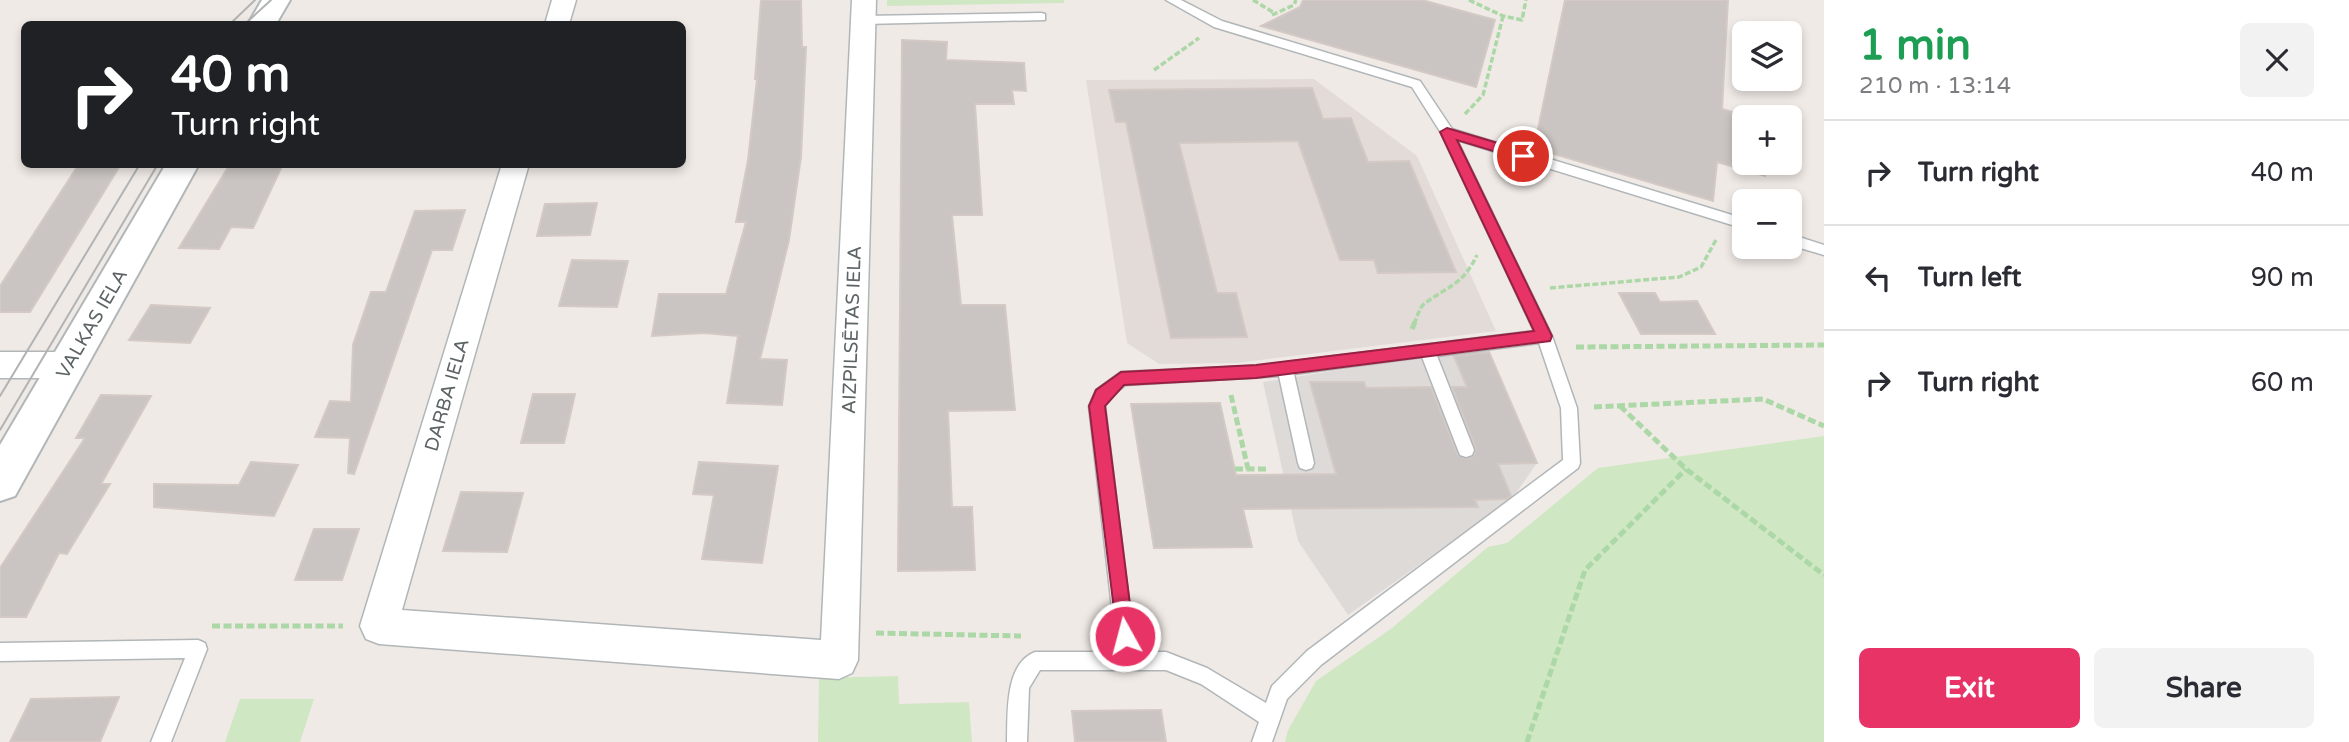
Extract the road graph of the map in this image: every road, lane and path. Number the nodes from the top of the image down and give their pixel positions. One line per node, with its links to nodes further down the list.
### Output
1 (276, 0): 14 (street)
2 (564, 0): 15 (street)
3 (1172, 0): 16 (lane)
4 (1253, 0): 10 (path)
5 (1296, 0): 10 (path)
6 (1469, 0): 8 (path)
7 (1527, 0): 11 (path)
8 (1483, 2): 11 (path)
9 (864, 10): 12 (lane); 46 (street, AIZPILSĒTAS IELA)
10 (1278, 15): 13 (path)
11 (1503, 16): 18 (path)
12 (1041, 17)
13 (1267, 18)
14 (264, 21)
15 (558, 21)
16 (1219, 24): 17 (path); 18 (lane)
17 (1154, 70)
18 (1447, 132): 21 (lane); 25 (lane)
19 (181, 168): 32 (street, VALKAS IELA)
20 (515, 168): 46 (street, DARBA IELA)
21 (1727, 219): 22 (lane); 26 (path)
22 (1732, 220)
23 (1802, 243): 24 (lane)
24 (1824, 250)
25 (1505, 254): 26 (lane); 30 (path)
26 (1522, 290): 27 (lane)
27 (1546, 342): 28 (path); 29 (lane); 36 (lane)
28 (1824, 345)
29 (1427, 349): 30 (lane); 38 (lane)
30 (1403, 352): 33 (lane)
31 (0, 365): 32 (street)
32 (69, 365): 44 (street, VALKAS IELA)
33 (1285, 368): 34 (lane); 39 (lane)
34 (1225, 374): 41 (path); 48 (lane)
35 (1620, 406): 36 (path); 37 (path); 43 (path)
36 (1569, 408): 50 (lane)
37 (1824, 426)
38 (1466, 450)
39 (1306, 463)
40 (1234, 469): 41 (path)
41 (1248, 469): 42 (path)
42 (1267, 469)
43 (1686, 469): 45 (path); 54 (path)
44 (0, 483)
45 (1824, 575)
46 (840, 646): 49 (path)
47 (0, 652): 51 (lane)
48 (1127, 660): 49 (lane); 50 (lane)
49 (1035, 661): 52 (lane)
50 (1270, 718): 53 (lane)
51 (161, 742)
52 (1017, 742)
53 (1262, 742)
54 (1527, 742)

